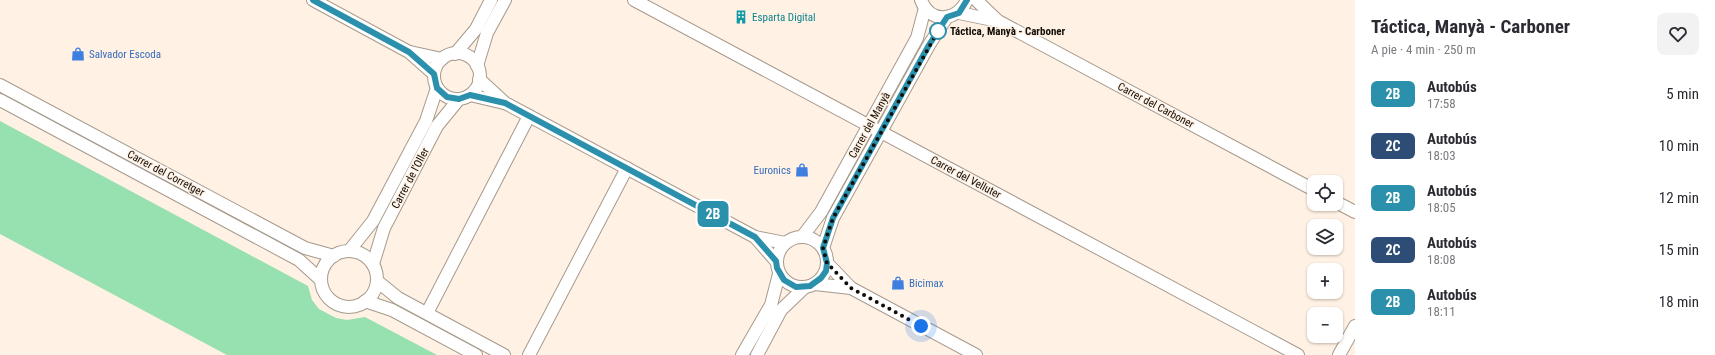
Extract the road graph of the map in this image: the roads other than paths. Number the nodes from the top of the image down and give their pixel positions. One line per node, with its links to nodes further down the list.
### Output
1 (313, 0): 10 (street)
2 (491, 0): 11 (street)
3 (505, 0): 13 (street)
4 (634, 0): 22 (street, Carrer del Velluter)
5 (968, 0): 8 (street, Carrer del Manyà)
6 (976, 0): 9 (street, Carrer del Carboner)
7 (923, 4): 8 (street, Carrer del Carboner); 22 (street, Carrer del Manyà)
8 (953, 15): 9 (street, Carrer del Carboner); 23 (street, Carrer del Manyà)
9 (998, 21): 25 (street, Carrer del Carboner)
10 (409, 52): 12 (street); 14 (street)
11 (455, 54): 12 (street); 13 (street)
12 (442, 59): 14 (street)
13 (477, 66): 15 (street)
14 (434, 74): 17 (street)
15 (479, 79): 18 (street); 20 (street)
16 (0, 85): 33 (street, Carrer del Corretger)
17 (437, 88): 18 (street); 32 (street, Carrer de l'Oller)
18 (465, 97): 20 (street); 36 (street, Carrer de l'Oller)
19 (0, 100): 38 (street, Carrer del Corretger)
20 (505, 103): 21 (street)
21 (529, 116): 24 (street); 43 (street)
22 (869, 126): 23 (street, Carrer del Velluter); 29 (street, Carrer del Manyà)
23 (881, 132): 31 (street, Carrer del Manyà); 51 (street, Carrer del Velluter)
24 (627, 168): 28 (street); 47 (street)
25 (1307, 186)
26 (1343, 206): 27 (street)
27 (1355, 212)
28 (755, 237): 30 (street); 34 (street)
29 (802, 237): 30 (street); 31 (street)
30 (785, 243): 34 (street)
31 (823, 248): 35 (street)
32 (349, 251): 33 (street); 36 (street)
33 (334, 256): 38 (street)
34 (776, 261): 37 (street)
35 (827, 263): 40 (street); 41 (street)
36 (373, 264): 39 (street)
37 (779, 274): 40 (street); 48 (street)
38 (321, 280): 42 (street)
39 (377, 281): 42 (street); 43 (street)
40 (810, 286): 41 (street); 49 (street)
41 (851, 288): 50 (street)
42 (365, 301): 45 (street)
43 (427, 313): 46 (street)
44 (1355, 326): 52 (street)
45 (476, 355)
46 (504, 355)
47 (529, 355)
48 (742, 355)
49 (757, 355)
50 (976, 355)
51 (1298, 355)
52 (1339, 355)

